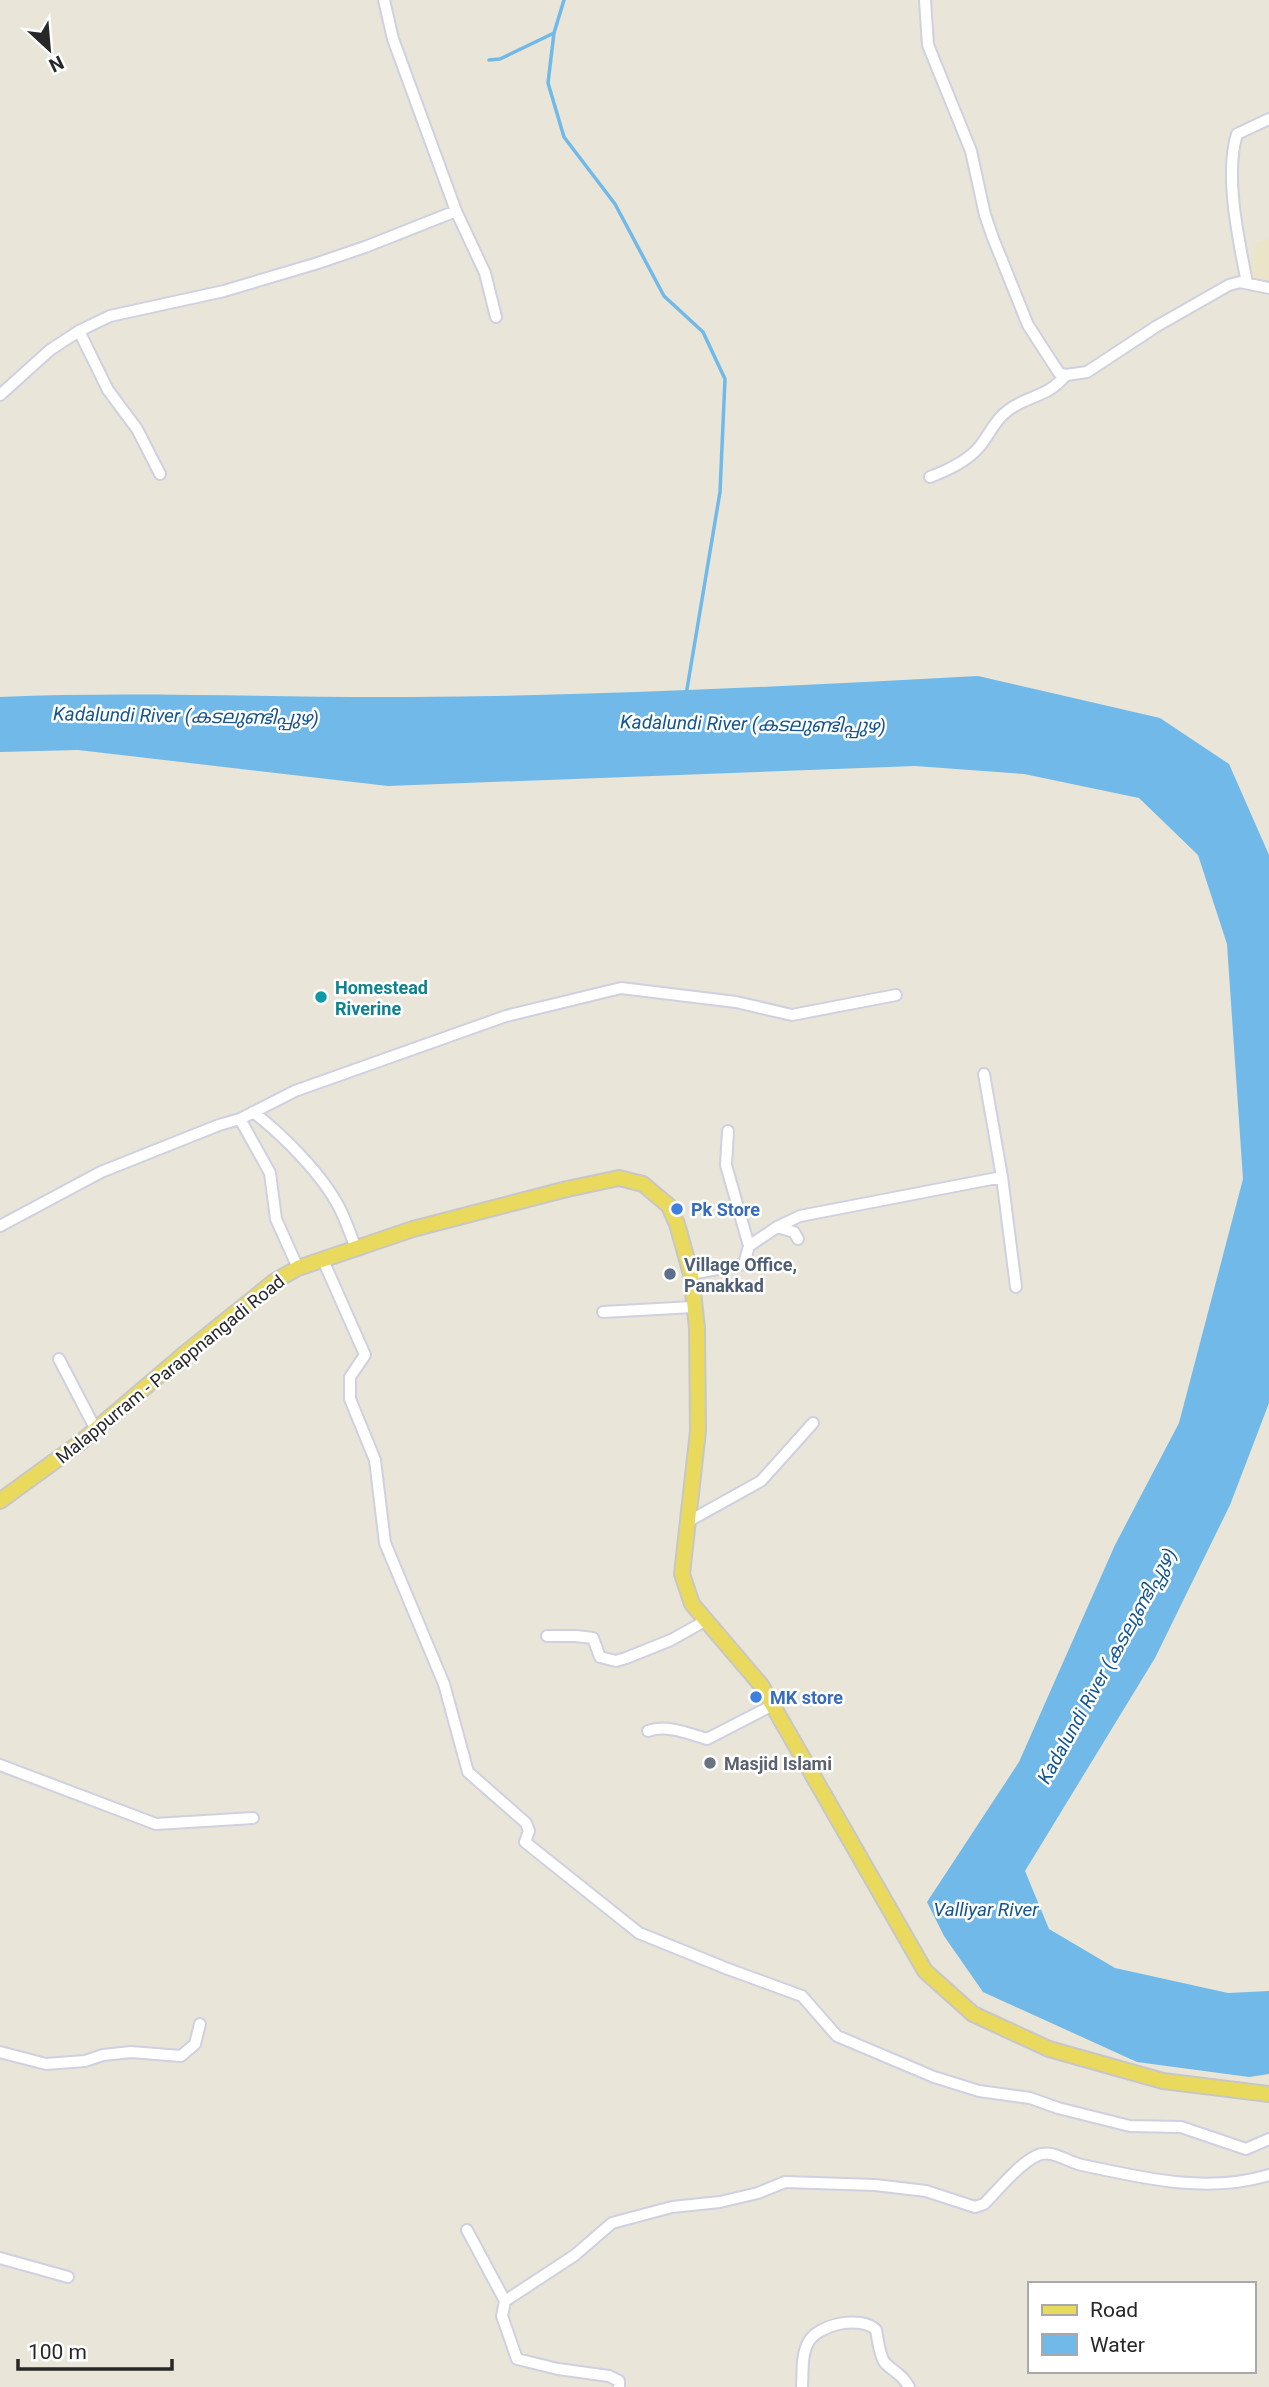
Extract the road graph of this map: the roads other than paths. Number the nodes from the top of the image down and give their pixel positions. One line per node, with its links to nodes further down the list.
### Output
1 (384, 0): 4 (street)
2 (925, 0): 9 (street)
3 (1269, 119): 5 (street)
4 (456, 211): 7 (street); 8 (street)
5 (1247, 283): 6 (street); 9 (street)
6 (1269, 288)
7 (496, 317)
8 (79, 331): 10 (street); 11 (street)
9 (1066, 375): 12 (street)
10 (0, 395)
11 (160, 474)
12 (930, 477)
13 (896, 995): 15 (street)
14 (984, 1074): 18 (street)
15 (253, 1112): 16 (street); 23 (street)
16 (240, 1119): 19 (street); 25 (street)
17 (729, 1131): 22 (street)
18 (1002, 1177): 20 (street); 27 (street)
19 (0, 1226)
20 (777, 1227): 21 (street); 22 (street)
21 (798, 1239)
22 (749, 1246): 26 (street)
23 (356, 1249): 24 (main road, Malappurram - Parappnangadi Road); 26 (main road, Malappurram - Parappnangadi Road)
24 (323, 1260): 25 (main road, Malappurram - Parappnangadi Road); 44 (street)
25 (298, 1268): 32 (main road, Malappurram - Parappnangadi Road)
26 (691, 1274): 28 (main road, Malappurram - Parappnangadi Road)
27 (1016, 1287)
28 (693, 1307): 29 (street); 34 (main road, Malappurram - Parappnangadi Road)
29 (603, 1312)
30 (59, 1359): 32 (street)
31 (813, 1423): 34 (street)
32 (96, 1430): 33 (main road, Malappurram - Parappnangadi Road)
33 (0, 1501)
34 (690, 1521): 35 (main road, Malappurram - Parappnangadi Road)
35 (705, 1621): 36 (street); 37 (main road, Malappurram - Parappnangadi Road)
36 (547, 1636)
37 (773, 1705): 38 (street); 43 (main road, Malappurram - Parappnangadi Road)
38 (648, 1731)
39 (0, 1765): 40 (street)
40 (253, 1818)
41 (200, 2024): 42 (street)
42 (0, 2052)
43 (1269, 2094)
44 (1269, 2140)
45 (1269, 2175): 49 (street)
46 (467, 2230): 49 (street)
47 (0, 2258): 48 (street)
48 (68, 2277)
49 (505, 2301): 50 (street)
50 (619, 2387)
51 (802, 2387): 52 (street)
52 (909, 2387)

